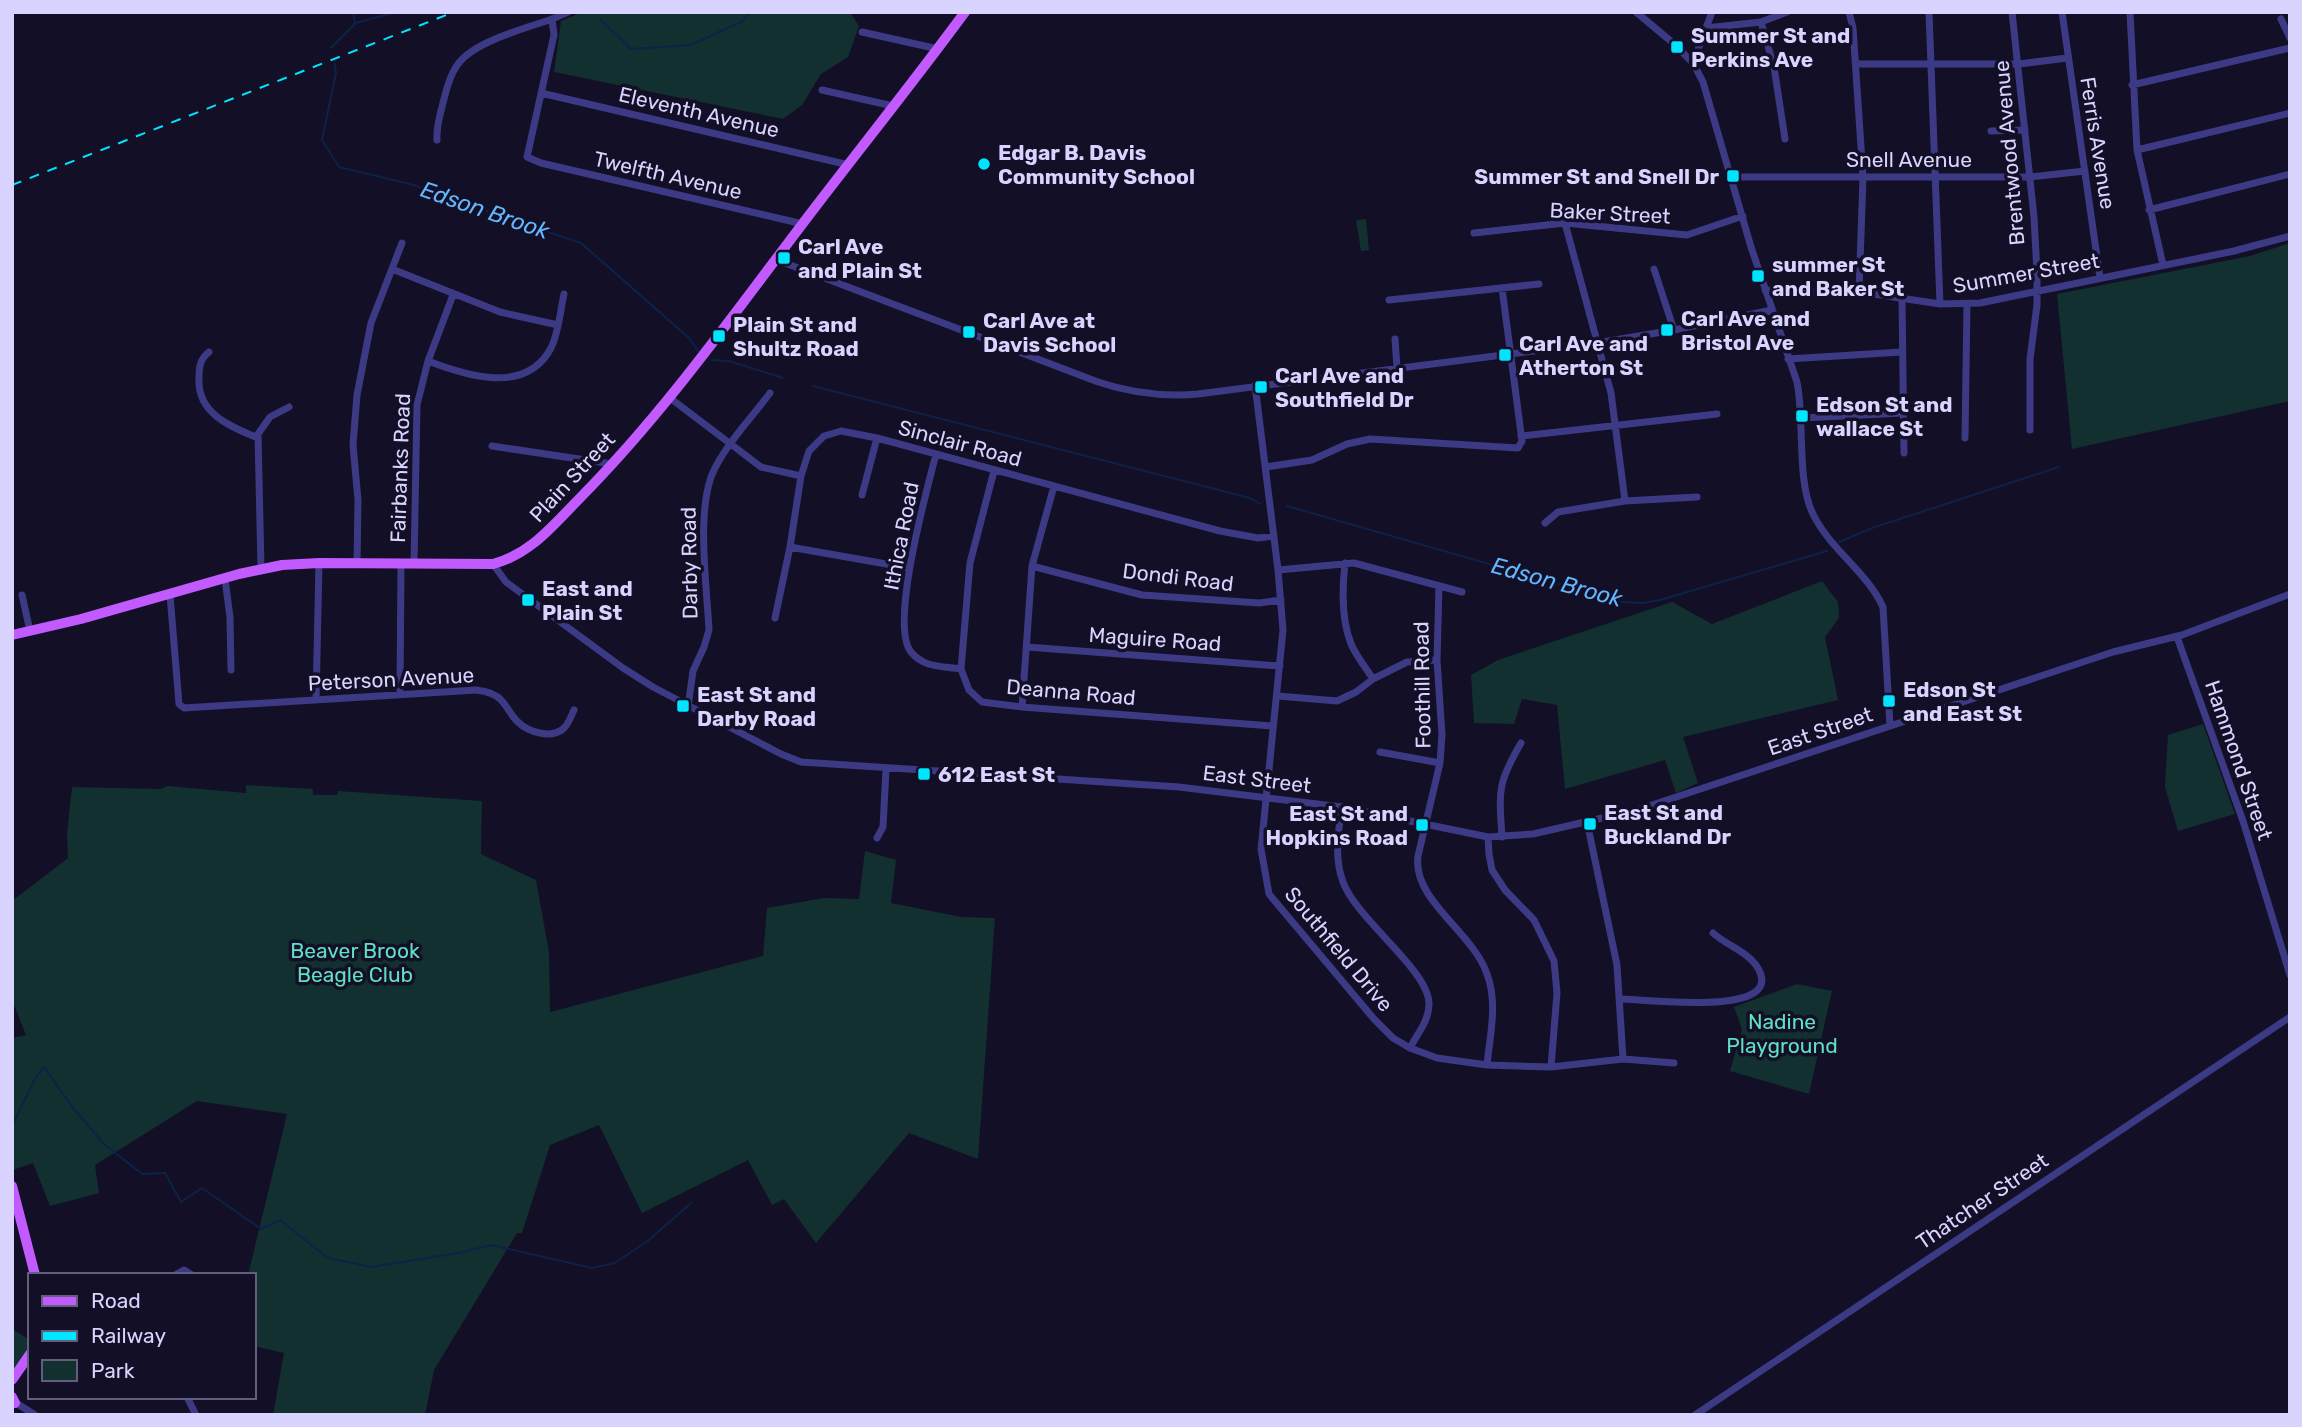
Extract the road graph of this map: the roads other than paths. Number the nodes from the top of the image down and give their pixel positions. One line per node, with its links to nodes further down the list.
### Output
1 (568, 12): 11 (street)
2 (965, 12): 18 (main road, Plain Street)
3 (1636, 12): 20 (street)
4 (1712, 12): 14 (street)
5 (1787, 12): 13 (street)
6 (1849, 12): 22 (street)
7 (1929, 12): 21 (street)
8 (2012, 12): 23 (street, Brentwood Avenue)
9 (2062, 12): 19 (street, Ferris Avenue)
10 (2130, 12): 24 (street)
11 (551, 19): 26 (street); 32 (street)
12 (2281, 19): 16 (street)
13 (1761, 22): 14 (street); 31 (street)
14 (1706, 28): 20 (street)
15 (863, 32): 18 (street)
16 (2290, 38)
17 (2290, 48): 24 (street)
18 (938, 49): 27 (main road, Plain Street)
19 (2067, 58): 23 (street); 35 (street, Ferris Avenue)
20 (1693, 63): 37 (street)
21 (1931, 63): 22 (street); 23 (street); 39 (street)
22 (1856, 64): 38 (street)
23 (2019, 64): 29 (street, Brentwood Avenue)
24 (2132, 85): 33 (street)
25 (822, 90): 27 (street)
26 (541, 93): 34 (street, Eleventh Avenue); 44 (street, Twelfth Avenue)
27 (893, 106): 34 (main road, Plain Street)
28 (2290, 113): 33 (street)
29 (2025, 130): 30 (street); 40 (street, Brentwood Avenue)
30 (1991, 131)
31 (1784, 139)
32 (437, 140)
33 (2137, 150): 41 (street)
34 (849, 165): 44 (main road, Plain Street)
35 (2085, 171): 40 (street, Snell Avenue); 52 (street, Ferris Avenue)
36 (2290, 174): 41 (street)
37 (1732, 177): 38 (street, Snell Avenue); 42 (street)
38 (1863, 177): 39 (street, Snell Avenue); 57 (street)
39 (1934, 177): 40 (street, Snell Avenue); 62 (street)
40 (2029, 177): 56 (street, Brentwood Avenue)
41 (2149, 210): 49 (street)
42 (1743, 216): 43 (street, Baker Street); 55 (street)
43 (1565, 223): 45 (street, Baker Street); 68 (street)
44 (803, 224): 48 (main road, Plain Street)
45 (1474, 233)
46 (2290, 236): 49 (street, Summer Street)
47 (402, 243): 50 (street)
48 (777, 260): 75 (street); 77 (main road, Plain Street)
49 (2163, 265): 52 (street, Summer Street)
50 (392, 269): 58 (street); 105 (street)
51 (1654, 270): 66 (street)
52 (2100, 278): 56 (street, Summer Street)
53 (1539, 284): 54 (street)
54 (1502, 288): 61 (street); 71 (street)
55 (1765, 289): 57 (street, Summer Street); 64 (street)
56 (2037, 291): 63 (street, Summer Street); 83 (street, Brentwood Avenue)
57 (1859, 292): 60 (street, Summer Street)
58 (453, 295): 65 (street); 73 (street, Fairbanks Road)
59 (564, 295): 65 (street)
60 (1902, 299): 62 (street, Summer Street); 70 (street)
61 (1389, 300)
62 (1940, 304): 63 (street, Summer Street)
63 (1967, 304): 86 (street)
64 (1772, 310): 66 (street); 72 (street)
65 (558, 325): 73 (street)
66 (1674, 330): 68 (street)
67 (1395, 339): 74 (street)
68 (1597, 343): 71 (street); 82 (street)
69 (209, 352): 85 (street)
70 (1902, 352): 72 (street); 79 (street)
71 (1511, 354): 74 (street); 84 (street)
72 (1788, 359): 81 (street)
73 (428, 361): 107 (street, Fairbanks Road)
74 (1398, 368): 75 (street)
75 (1255, 385): 93 (street, Southfield Drive)
76 (770, 393): 88 (street, Darby Road)
77 (670, 398): 88 (street); 92 (main road, Plain Street)
78 (289, 407): 85 (street)
79 (1903, 413): 81 (street); 90 (street)
80 (1717, 414): 82 (street)
81 (1802, 418): 137 (street)
82 (1617, 425): 84 (street); 99 (street)
83 (2030, 430)
84 (1521, 436): 93 (street)
85 (258, 438): 111 (street)
86 (1965, 438)
87 (877, 439): 91 (street, Sinclair Road); 95 (street, Sinclair Road); 97 (street)
88 (731, 444): 95 (street); 133 (street, Darby Road)
89 (492, 446): 92 (street)
90 (1904, 453)
91 (936, 454): 94 (street, Sinclair Road); 110 (street, Ithica Road)
92 (612, 464): 108 (main road, Plain Street)
93 (1266, 467): 101 (street, Southfield Drive)
94 (994, 471): 96 (street, Sinclair Road); 127 (street)
95 (802, 477): 102 (street, Sinclair Road)
96 (1054, 486): 101 (street, Sinclair Road); 109 (street)
97 (862, 495)
98 (1698, 496): 99 (street)
99 (1625, 501): 100 (street)
100 (1545, 523)
101 (1274, 536): 112 (street, Southfield Drive)
102 (790, 547): 110 (street); 120 (street, Sinclair Road)
103 (319, 563): 105 (main road, Plain Street); 111 (main road, Plain Street); 132 (street)
104 (1345, 563): 112 (street); 114 (street); 129 (street)
105 (357, 564): 106 (main road, Plain Street)
106 (401, 564): 107 (main road, Plain Street); 130 (street)
107 (414, 564): 108 (main road, Plain Street)
108 (492, 564): 133 (street, East Street)
109 (1032, 566): 119 (street, Dondi Road); 124 (street)
110 (908, 568): 127 (street, Ithica Road)
111 (261, 569): 113 (main road, Plain Street)
112 (1278, 570): 119 (street, Southfield Drive)
113 (225, 579): 118 (main road, Plain Street); 128 (street)
114 (1439, 586): 115 (street); 125 (street, Foothill Road)
115 (1462, 592)
116 (2290, 594): 123 (street, East Street)
117 (22, 595): 121 (street)
118 (170, 595): 121 (main road, Plain Street); 132 (street, Peterson Avenue)
119 (1281, 600): 126 (street, Southfield Drive)
120 (775, 618)
121 (30, 631): 122 (main road, Plain Street)
122 (12, 635)
123 (2177, 637): 137 (street, East Street); 150 (street, Hammond Street)
124 (1027, 647): 126 (street, Maguire Road); 134 (street)
125 (1437, 660): 129 (street); 140 (street, Foothill Road)
126 (1280, 666): 131 (street, Southfield Drive)
127 (961, 668): 134 (street, Deanna Road)
128 (231, 670)
129 (1373, 679): 131 (street)
130 (400, 693): 132 (street, Peterson Avenue); 135 (street, Peterson Avenue)
131 (1278, 696): 136 (street, Southfield Drive)
132 (316, 700)
133 (688, 707): 141 (street, East Street)
134 (1022, 707): 136 (street, Deanna Road)
135 (574, 710)
136 (1273, 726): 142 (street, Southfield Drive)
137 (1890, 726): 144 (street, East Street)
138 (1521, 743): 147 (street)
139 (1380, 752): 140 (street)
140 (1440, 763): 145 (street, Foothill Road)
141 (886, 769): 142 (street, East Street); 148 (street)
142 (1266, 797): 143 (street, East Street); 153 (street, Southfield Drive)
143 (1342, 807): 145 (street, East Street); 153 (street)
144 (1587, 822): 147 (street, East Street); 151 (street)
145 (1426, 824): 146 (street, East Street); 156 (street, Foothill Road)
146 (1488, 837): 147 (street, East Street); 157 (street)
147 (1502, 837)
148 (877, 838)
149 (1713, 933): 151 (street)
150 (2290, 975)
151 (1621, 999): 154 (street)
152 (2290, 1017): 166 (street, Thatcher Street)
153 (1410, 1048): 156 (street, Southfield Drive)
154 (1623, 1059): 155 (street, Southfield Drive); 157 (street, Southfield Drive)
155 (1674, 1063)
156 (1487, 1065): 157 (street, Southfield Drive)
157 (1550, 1067)
158 (12, 1186): 159 (main road)
159 (34, 1273)
160 (28, 1357): 161 (main road)
161 (13, 1382)
162 (188, 1399): 165 (street)
163 (13, 1400): 164 (street)
164 (35, 1415)
165 (195, 1415)
166 (1695, 1415)

